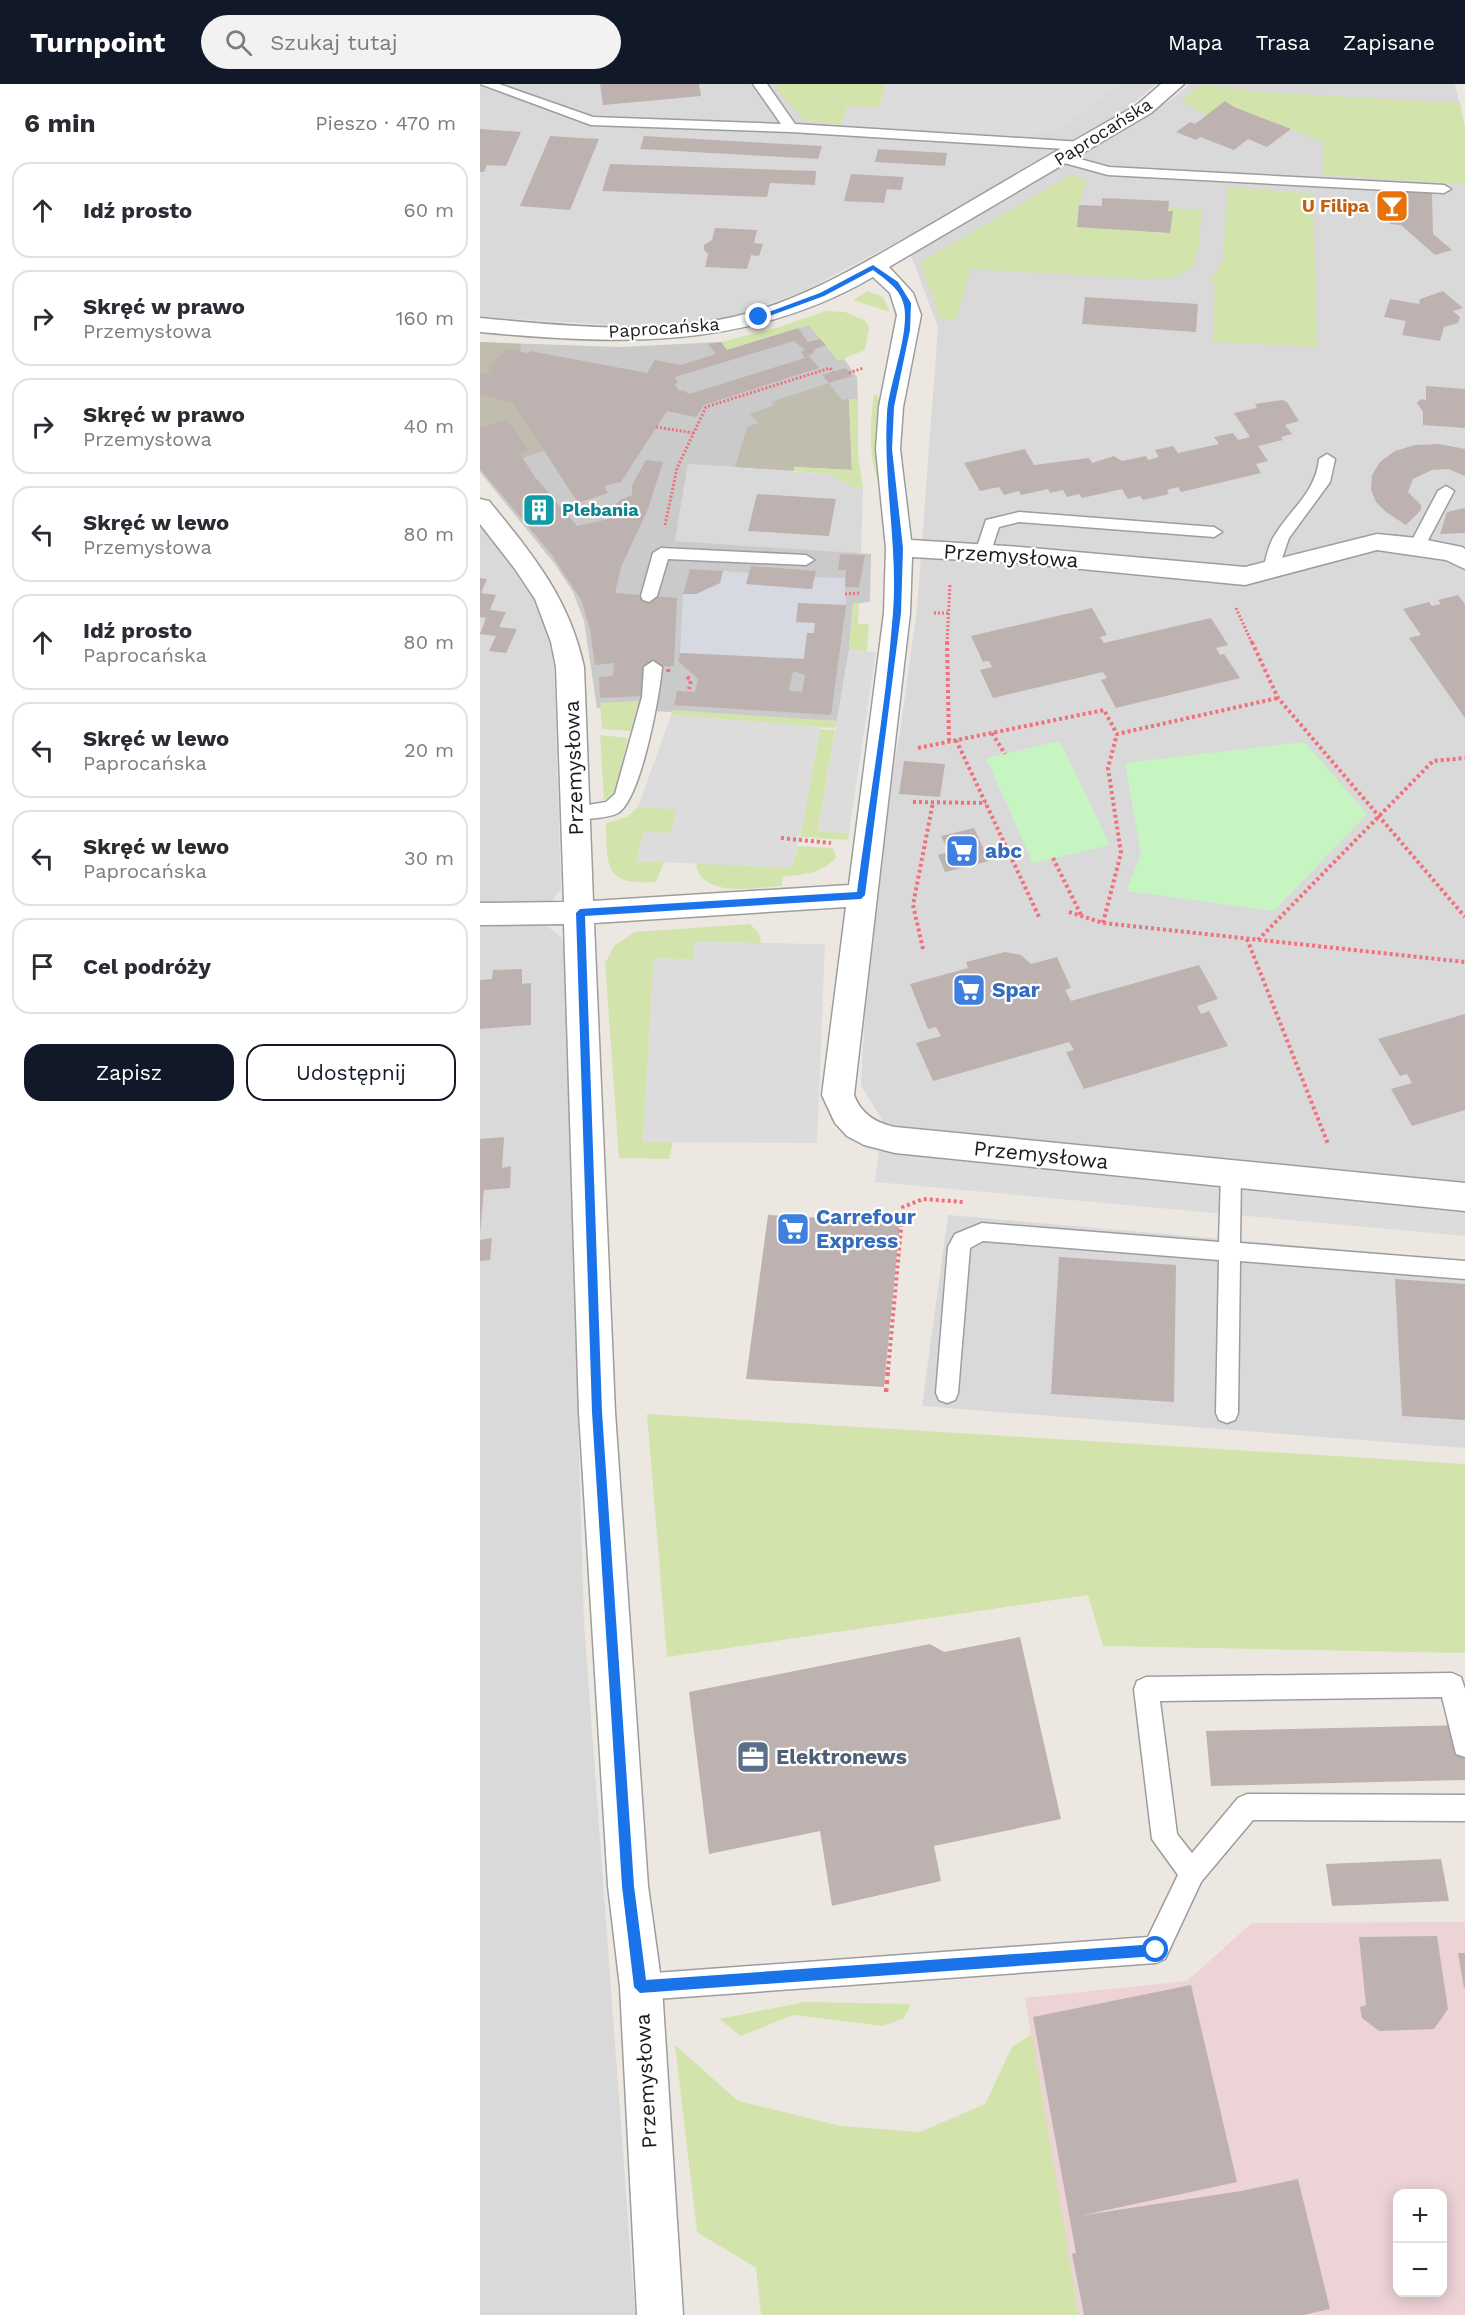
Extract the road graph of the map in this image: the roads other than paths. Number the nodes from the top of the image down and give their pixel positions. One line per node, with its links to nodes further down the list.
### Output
1 (487, 84): 4 (lane)
2 (760, 84): 4 (lane)
3 (1174, 84): 5 (street, Paprocańska)
4 (790, 128): 5 (lane)
5 (1082, 146): 6 (street, Paprocańska)
6 (1062, 158): 7 (lane); 8 (street, Paprocańska)
7 (1444, 189)
8 (873, 267): 9 (street, Paprocańska); 15 (street)
9 (480, 325)
10 (1327, 459): 19 (lane)
11 (1446, 491): 14 (lane)
12 (480, 507): 22 (street, Przemysłowa)
13 (1214, 531): 16 (lane)
14 (1417, 546): 18 (street, Przemysłowa); 19 (street, Przemysłowa)
15 (899, 548): 16 (street, Przemysłowa); 23 (street, Przemysłowa)
16 (983, 553): 19 (street, Przemysłowa)
17 (806, 560): 20 (lane)
18 (1465, 560)
19 (1271, 569)
20 (649, 596)
21 (663, 668): 22 (lane)
22 (576, 813): 24 (street, Przemysłowa)
23 (861, 895): 24 (street); 26 (street, Przemysłowa)
24 (580, 913): 25 (street); 35 (street, Przemysłowa)
25 (480, 914)
26 (1231, 1174): 27 (street, Przemysłowa); 28 (lane)
27 (1465, 1197)
28 (1228, 1250): 29 (lane); 30 (lane); 31 (lane)
29 (1465, 1270)
30 (947, 1393)
31 (1227, 1413)
32 (1465, 1745): 34 (lane)
33 (1465, 1808): 34 (lane)
34 (1192, 1873): 35 (lane)
35 (640, 1987): 36 (street, Przemysłowa)
36 (660, 2315)

